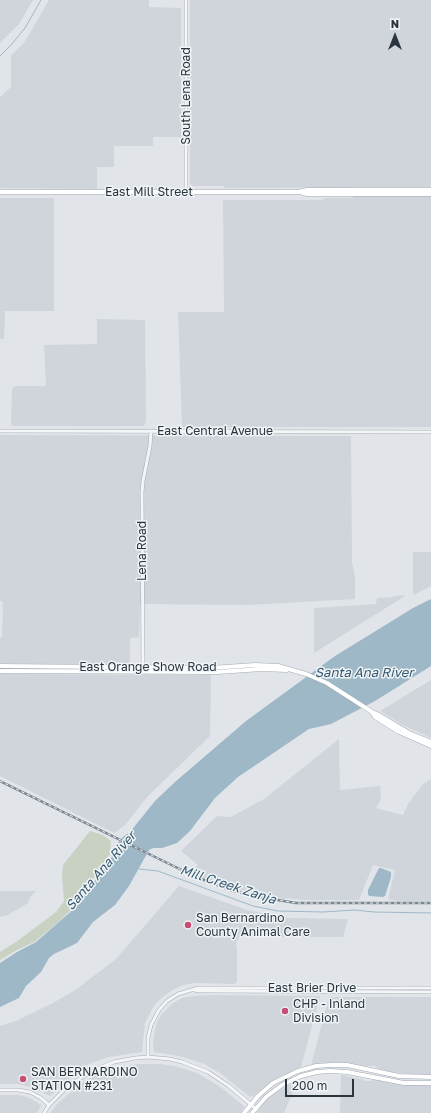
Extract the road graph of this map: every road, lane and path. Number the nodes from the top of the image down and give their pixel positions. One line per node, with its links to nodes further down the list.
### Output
1 (186, 0): 4 (street, South Lena Road)
2 (431, 190): 5 (main road, East Mill Street)
3 (0, 192): 4 (main road, East Mill Street)
4 (186, 192): 5 (main road, East Mill Street)
5 (298, 192): 6 (main road, East Mill Street)
6 (431, 194)
7 (0, 431): 8 (street, East Central Avenue)
8 (151, 431): 9 (street, East Central Avenue); 11 (street, Lena Road)
9 (431, 432)
10 (0, 669): 11 (main road, East Orange Show Road)
11 (143, 669): 12 (main road, East Orange Show Road)
12 (404, 733): 13 (main road); 14 (main road)
13 (431, 742)
14 (431, 746)
15 (431, 988): 16 (street, East Brier Drive)
16 (194, 990): 17 (street, East Brier Drive); 18 (street, East Brier Drive)
17 (431, 992)
18 (148, 1057): 22 (street); 23 (street)
19 (431, 1077): 22 (main road)
20 (431, 1083): 24 (main road)
21 (0, 1090): 23 (street)
22 (250, 1104): 24 (street); 26 (main road)
23 (49, 1105): 25 (street)
24 (255, 1108): 27 (main road)
25 (44, 1113)
26 (244, 1113)
27 (252, 1113)

